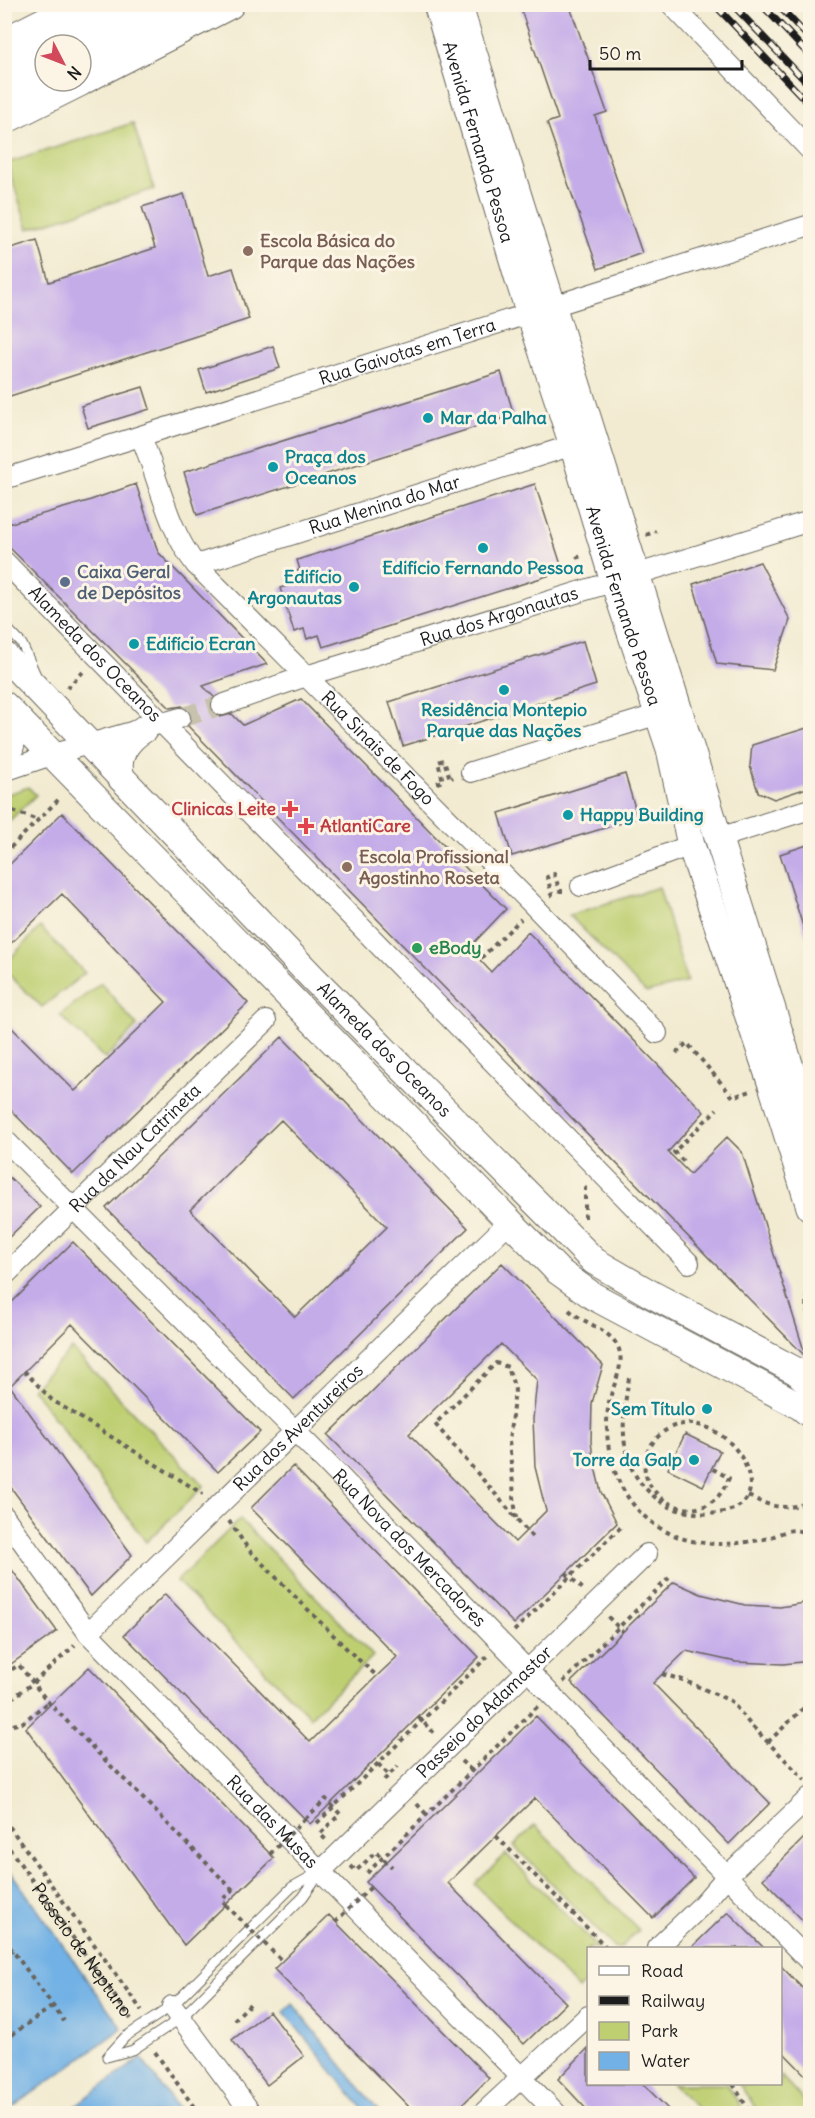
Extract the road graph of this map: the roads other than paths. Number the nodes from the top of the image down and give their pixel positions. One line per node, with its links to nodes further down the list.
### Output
1 (81, 4): 9 (main road)
2 (132, 4): 8 (main road)
3 (180, 4): 10 (main road)
4 (229, 4): 13 (main road)
5 (437, 4): 20 (street, Avenida Fernando Pessoa)
6 (458, 4): 20 (street, Avenida Fernando Pessoa)
7 (671, 4): 18 (street)
8 (75, 33)
9 (4, 43)
10 (93, 49)
11 (33, 54): 12 (main road)
12 (4, 69)
13 (93, 74)
14 (33, 79): 15 (main road)
15 (4, 93)
16 (56, 93): 17 (main road)
17 (4, 119)
18 (810, 150)
19 (810, 225): 20 (street, Rua Gaivotas em Terra)
20 (542, 310): 21 (street, Rua Gaivotas em Terra); 22 (street, Avenida Fernando Pessoa); 27 (street, Avenida Fernando Pessoa)
21 (141, 437): 23 (street, Rua Gaivotas em Terra); 26 (street, Rua Sinais de Fogo)
22 (573, 445): 26 (street, Rua Menina do Mar); 27 (street, Avenida Fernando Pessoa)
23 (4, 479)
24 (810, 521): 27 (street, Rua dos Argonautas)
25 (4, 561): 35 (street, Alameda dos Oceanos)
26 (195, 565): 30 (street, Rua Sinais de Fogo)
27 (625, 579): 30 (street, Rua dos Argonautas); 34 (street, Avenida Fernando Pessoa); 43 (street, Avenida Fernando Pessoa)
28 (4, 625): 31 (lane)
29 (4, 655): 31 (street, Alameda dos Oceanos)
30 (306, 676): 32 (street, Rua dos Argonautas); 47 (street, Rua Sinais de Fogo)
31 (54, 696): 36 (street, Alameda dos Oceanos)
32 (222, 705)
33 (7, 708): 37 (street, Alameda dos Oceanos); 38 (street)
34 (659, 714): 40 (street); 44 (street, Avenida Fernando Pessoa)
35 (162, 723): 36 (street); 41 (street); 53 (street, Alameda dos Oceanos)
36 (89, 744): 37 (street); 41 (street, Alameda dos Oceanos)
37 (54, 754): 39 (street); 52 (street, Alameda dos Oceanos)
38 (4, 760)
39 (4, 771)
40 (471, 772)
41 (122, 778): 55 (street, Alameda dos Oceanos)
42 (810, 809): 43 (street)
43 (719, 838): 48 (street, Avenida Fernando Pessoa)
44 (691, 845): 45 (street); 48 (street, Avenida Fernando Pessoa)
45 (581, 886)
46 (266, 1021): 51 (street, Rua da Nau Catrineta)
47 (657, 1033)
48 (801, 1115): 50 (street, Avenida Fernando Pessoa)
49 (4, 1139): 51 (street, Rua Nova dos Mercadores)
50 (810, 1207)
51 (73, 1209): 54 (street, Rua da Nau Catrineta); 57 (street, Rua Nova dos Mercadores)
52 (508, 1221): 56 (street, Alameda dos Oceanos); 57 (street, Rua dos Aventureiros)
53 (689, 1263)
54 (4, 1276)
55 (805, 1373)
56 (810, 1414)
57 (295, 1431): 60 (street, Rua dos Aventureiros); 61 (street, Rua Nova dos Mercadores)
58 (4, 1516): 60 (street, Rua das Musas)
59 (647, 1554): 61 (street, Passeio do Adamastor)
60 (88, 1633): 63 (street, Rua das Musas)
61 (527, 1670): 63 (street, Passeio do Adamastor); 64 (street, Rua Nova dos Mercadores)
62 (810, 1797): 64 (street)
63 (321, 1871): 67 (lane); 67 (lane); 69 (street, Rua das Musas)
64 (728, 1876): 65 (street); 66 (street, Rua Nova dos Mercadores)
65 (658, 1947)
66 (810, 1962)
67 (176, 2012): 67 (lane); 70 (street)
68 (587, 2017): 69 (street)
69 (521, 2076): 71 (street); 72 (street, Rua das Musas)
70 (252, 2114)
71 (482, 2114)
72 (557, 2114)

